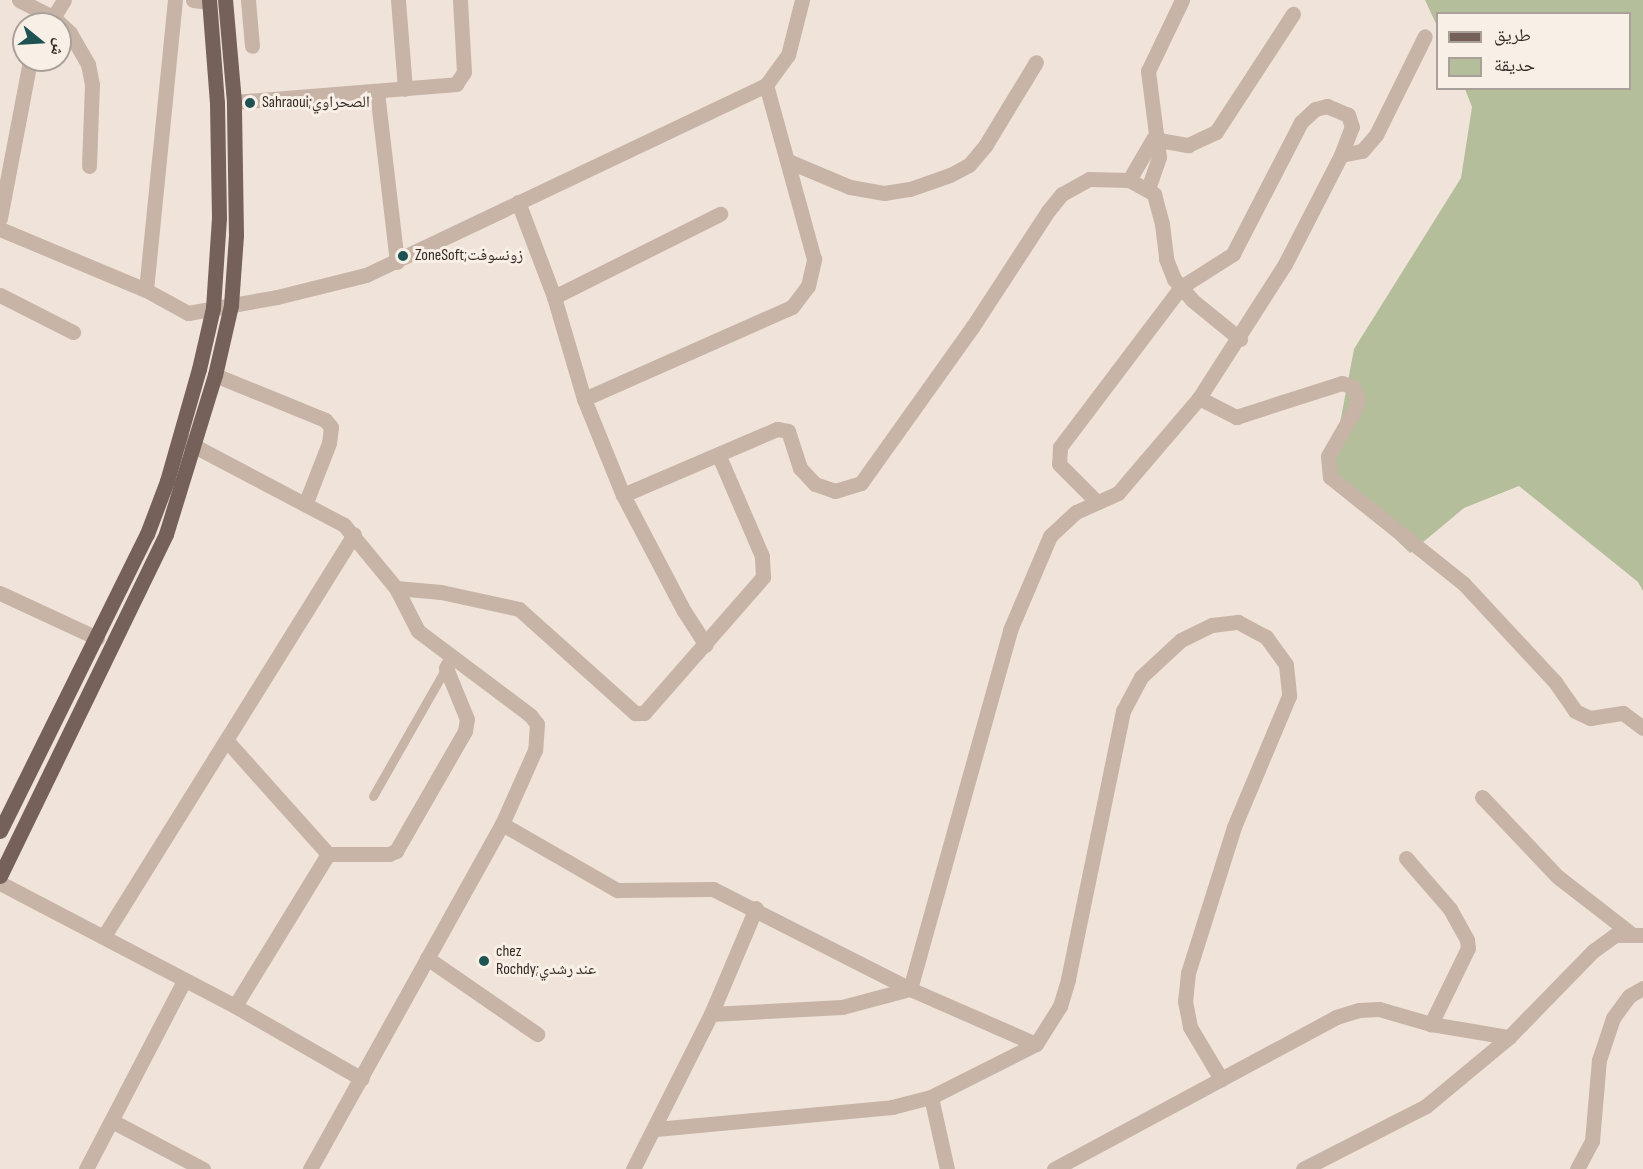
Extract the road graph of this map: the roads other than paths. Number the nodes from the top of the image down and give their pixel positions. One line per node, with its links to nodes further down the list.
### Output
1 (19, 0): 11 (street)
2 (175, 0): 34 (street)
3 (193, 0): 10 (street)
4 (225, 0): 21 (main road)
5 (248, 0): 15 (street)
6 (398, 0): 19 (street)
7 (460, 0): 19 (street)
8 (802, 0): 18 (street)
9 (1182, 0): 22 (street)
10 (209, 1): 38 (main road)
11 (37, 12)
12 (1293, 14): 22 (street)
13 (1425, 36): 23 (street)
14 (72, 40): 25 (street)
15 (252, 46)
16 (1036, 62): 24 (street)
17 (28, 72): 30 (street)
18 (766, 85): 24 (street); 28 (street)
19 (405, 89): 20 (street)
20 (376, 92): 21 (street); 32 (street)
21 (234, 102): 37 (main road)
22 (1153, 139): 26 (street); 27 (street)
23 (1341, 155): 33 (street); 40 (street)
24 (788, 161): 43 (street)
25 (89, 166)
26 (1129, 180): 27 (street); 46 (street)
27 (1148, 189): 33 (street)
28 (518, 202): 32 (street); 36 (street)
29 (720, 214): 36 (street)
30 (0, 218)
31 (0, 229): 34 (street)
32 (397, 262): 37 (street)
33 (1181, 287): 40 (street); 48 (street)
34 (146, 290): 38 (street)
35 (0, 295): 39 (street)
36 (554, 297): 43 (street)
37 (231, 305): 38 (street); 41 (main road)
38 (213, 308): 44 (main road)
39 (73, 332)
40 (1240, 339): 42 (street)
41 (215, 375): 45 (main road); 49 (street)
42 (1199, 398): 48 (street); 56 (street)
43 (584, 399): 47 (street)
44 (180, 439): 45 (street); 53 (main road)
45 (196, 446): 49 (street); 64 (main road)
46 (719, 456): 47 (street); 54 (street)
47 (623, 495): 54 (street)
48 (1097, 502): 72 (street)
49 (305, 505): 50 (street)
50 (354, 534): 51 (street); 57 (street)
51 (396, 588): 54 (street); 55 (street)
52 (0, 593): 53 (street)
53 (97, 638): 61 (main road)
54 (706, 645)
55 (448, 663): 58 (lane); 60 (street); 62 (street)
56 (1643, 728)
57 (227, 741): 62 (street); 68 (street)
58 (373, 796)
59 (1482, 797): 67 (street)
60 (502, 824): 66 (street); 69 (street)
61 (0, 831)
62 (328, 855): 73 (street)
63 (1406, 858): 75 (street)
64 (0, 876)
65 (0, 883): 68 (street)
66 (756, 908): 72 (street); 74 (street)
67 (1636, 934): 77 (street)
68 (104, 936): 70 (street)
69 (426, 958): 76 (street); 79 (street)
70 (184, 981): 73 (street); 82 (street)
71 (1643, 988): 91 (street)
72 (910, 989): 74 (street); 78 (street)
73 (235, 1006): 79 (street)
74 (711, 1014): 83 (street)
75 (1431, 1024): 77 (street); 80 (street)
76 (537, 1034)
77 (1509, 1037): 90 (street)
78 (1036, 1044): 80 (street); 81 (street)
79 (362, 1079): 86 (street)
80 (1221, 1079): 89 (street)
81 (931, 1097): 83 (street); 88 (street)
82 (112, 1121): 84 (street); 85 (street)
83 (656, 1129): 87 (street)
84 (86, 1169)
85 (203, 1169)
86 (310, 1169)
87 (633, 1169)
88 (947, 1169)
89 (1054, 1169)
90 (1304, 1169)
91 (1577, 1169)

